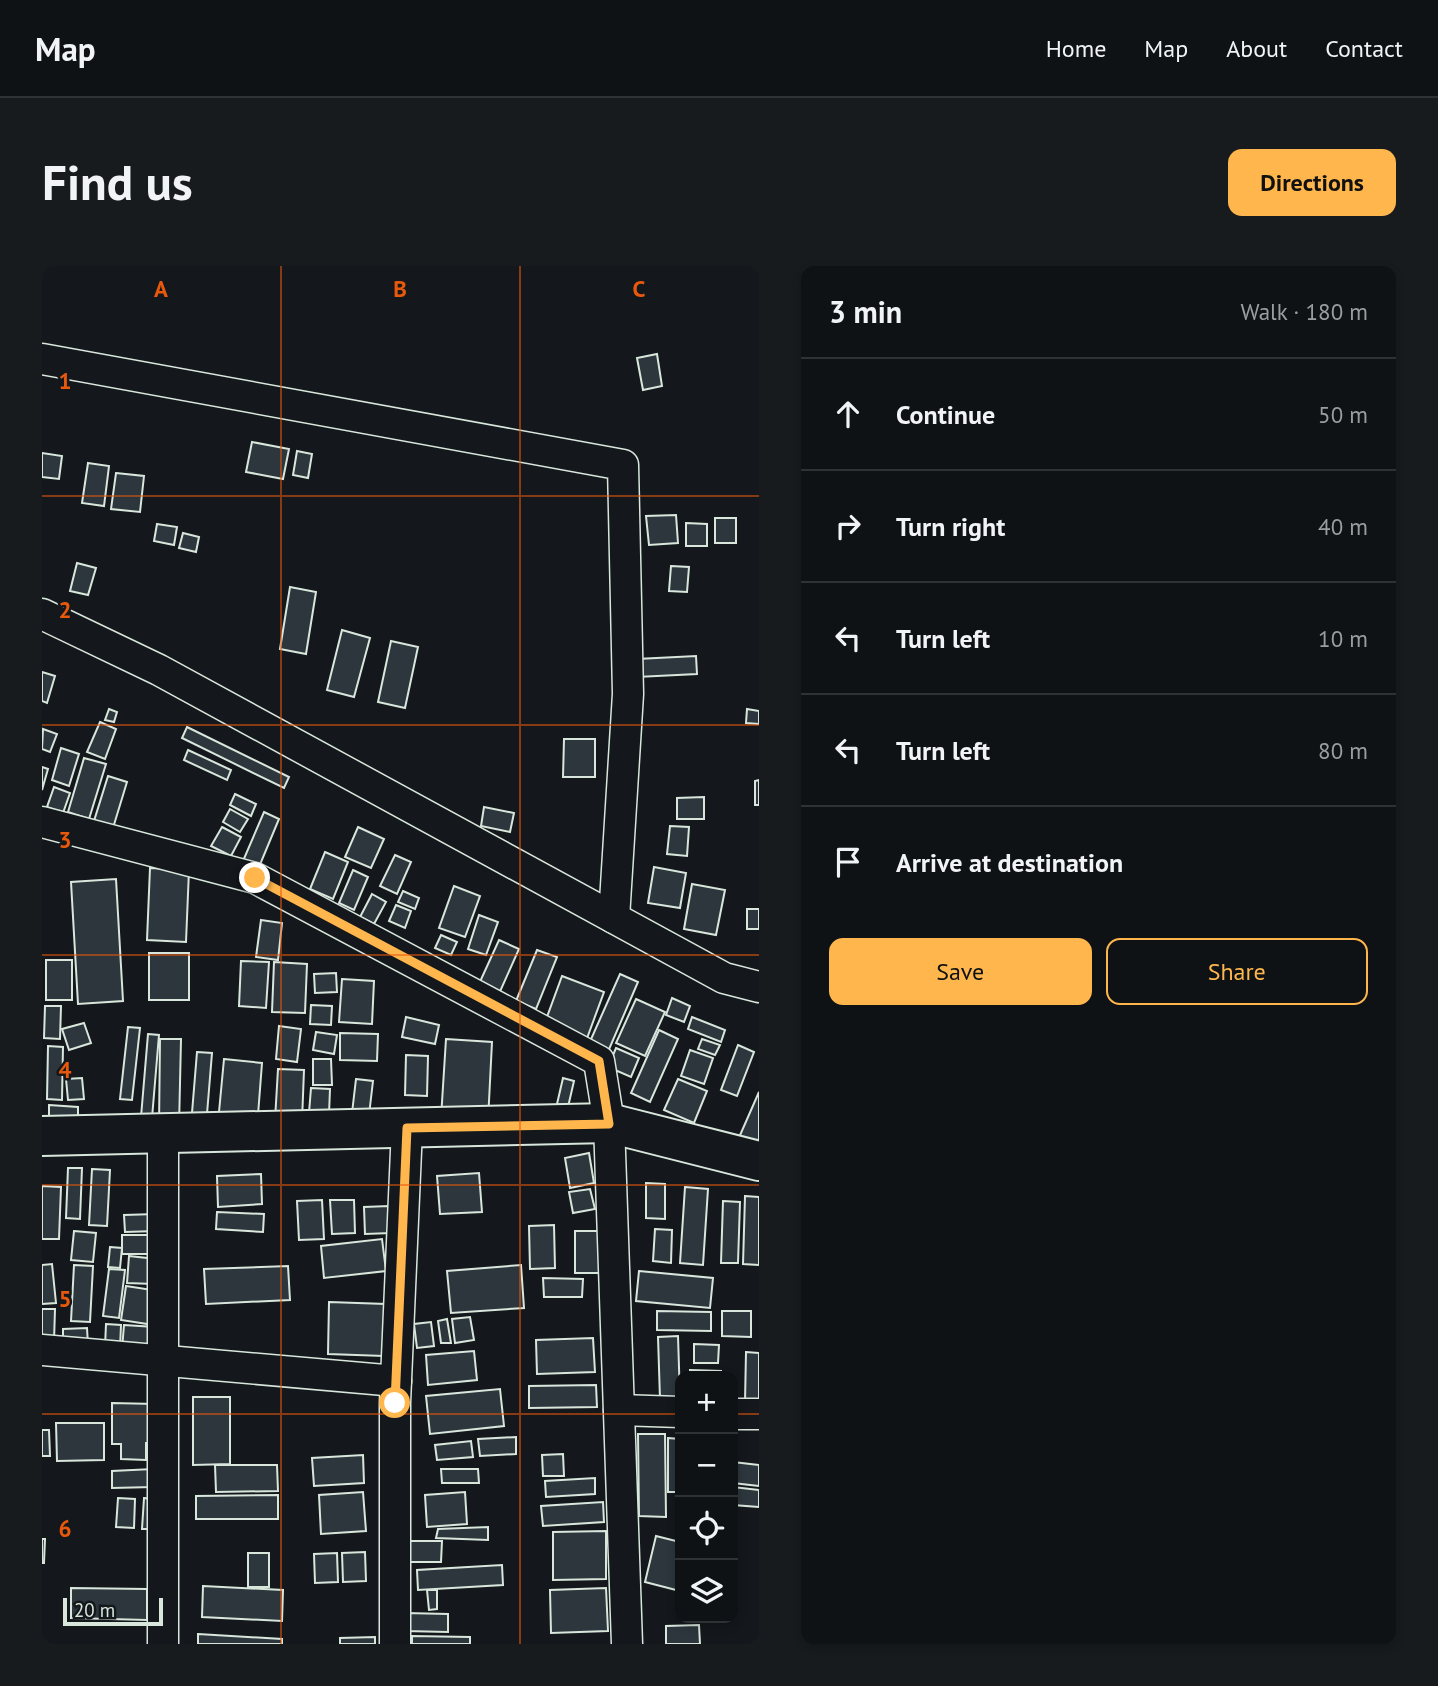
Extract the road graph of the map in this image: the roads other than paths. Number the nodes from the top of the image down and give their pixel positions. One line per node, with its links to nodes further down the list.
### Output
1 (42, 359): 4 (street)
2 (42, 614): 4 (street)
3 (42, 822): 6 (street)
4 (614, 918): 5 (street)
5 (759, 987)
6 (609, 1124): 7 (main road); 10 (main road); 14 (street)
7 (407, 1128): 8 (main road); 13 (street)
8 (163, 1134): 9 (main road); 12 (street)
9 (42, 1136)
10 (759, 1161)
11 (42, 1350): 12 (street)
12 (163, 1360): 13 (street); 18 (street)
13 (396, 1381): 19 (street)
14 (619, 1410): 15 (street); 20 (street)
15 (675, 1412)
16 (738, 1414): 17 (street)
17 (759, 1415)
18 (163, 1644)
19 (395, 1644)
20 (627, 1644)

